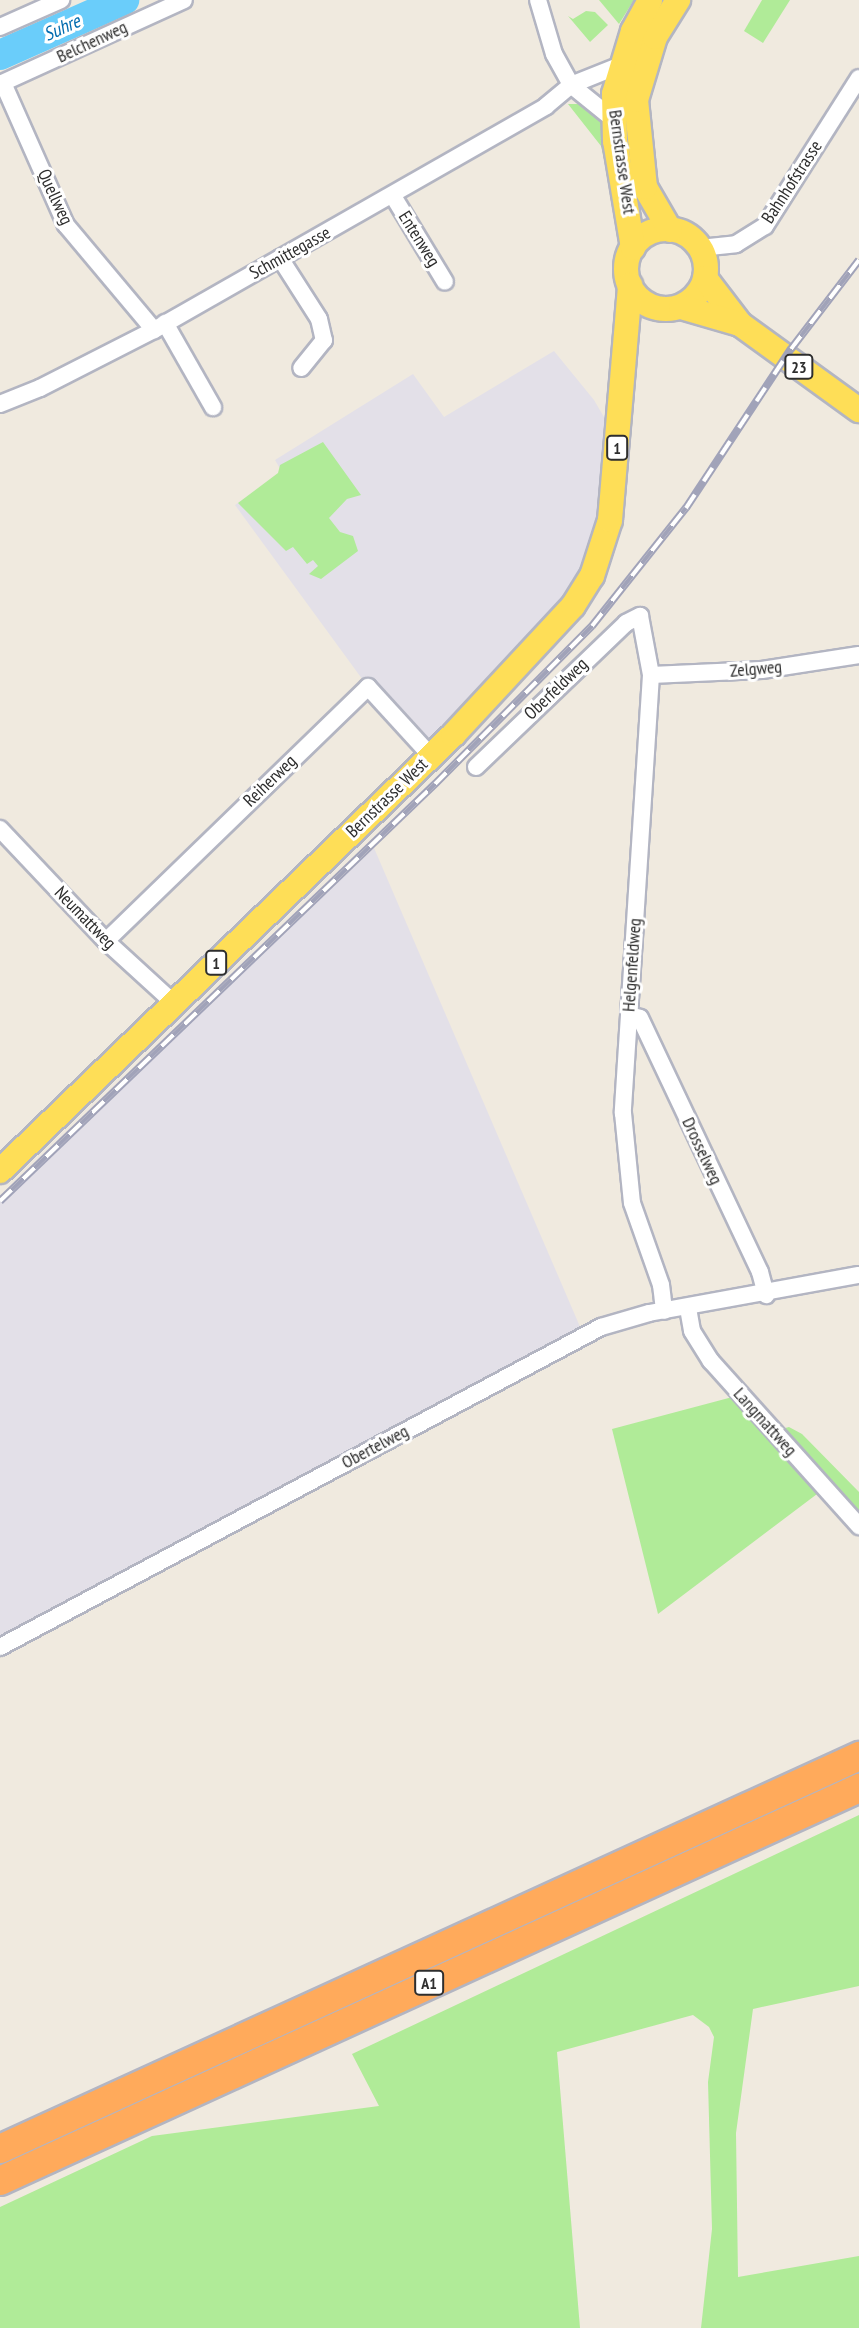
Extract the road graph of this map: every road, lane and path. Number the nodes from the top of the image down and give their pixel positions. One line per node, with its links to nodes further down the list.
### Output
1 (61, 0): 6 (street)
2 (184, 0): 9 (street, Belchenweg)
3 (538, 0): 10 (street)
4 (650, 0): 7 (main road, Bernstrasse West / 1)
5 (678, 0): 13 (main road, Bernstrasse West)
6 (0, 27)
7 (621, 65): 10 (street, Schmittegasse); 11 (main road, Bernstrasse West / 1)
8 (859, 78): 15 (street, Bahnhofstrasse)
9 (2, 83): 22 (street, Quellweg)
10 (571, 85): 11 (street); 12 (street, Schmittegasse)
11 (613, 119): 14 (main road, Bernstrasse West / 1)
12 (393, 196): 16 (street, Schmittegasse); 18 (street, Entenweg)
13 (670, 230): 14 (main road); 15 (main road)
14 (633, 248): 19 (main road, 1)
15 (700, 248): 17 (main road)
16 (280, 258): 22 (street, Schmittegasse); 24 (street)
17 (705, 278): 20 (main road); 21 (main road, 23)
18 (445, 282)
19 (630, 285): 20 (main road); 23 (main road, Bernstrasse West / 1)
20 (672, 308): 21 (main road, 23); 23 (main road)
21 (740, 324): 27 (main road, 23)
22 (159, 326): 25 (street, Schmittegasse); 26 (street, Quellweg)
23 (626, 345): 31 (main road, Bernstrasse West / 1)
24 (301, 368)
25 (0, 404)
26 (213, 407)
27 (859, 410)
28 (640, 616): 30 (street, Helgenfeldweg); 32 (street, Oberfeldweg)
29 (859, 655): 30 (street, Zelgweg)
30 (651, 675): 36 (street, Helgenfeldweg)
31 (431, 756): 34 (street, Reiherweg); 35 (main road, Bernstrasse West / 1)
32 (476, 768)
33 (0, 829): 34 (street, Neumattweg)
34 (106, 941): 35 (street, Neumattweg)
35 (174, 1003): 37 (main road, Bernstrasse West / 1)
36 (629, 1015): 39 (street, Drosselweg); 41 (street, Helgenfeldweg)
37 (0, 1171)
38 (859, 1275): 39 (street, Obertelweg)
39 (766, 1295): 40 (street, Obertelweg)
40 (688, 1308): 41 (street, Obertelweg); 42 (street, Langmattweg)
41 (664, 1311): 43 (street, Obertelweg)
42 (859, 1526)
43 (0, 1647)
44 (859, 1756): 46 (highway, A1)
45 (859, 1788): 47 (highway, A1)
46 (0, 2148)
47 (0, 2180)

